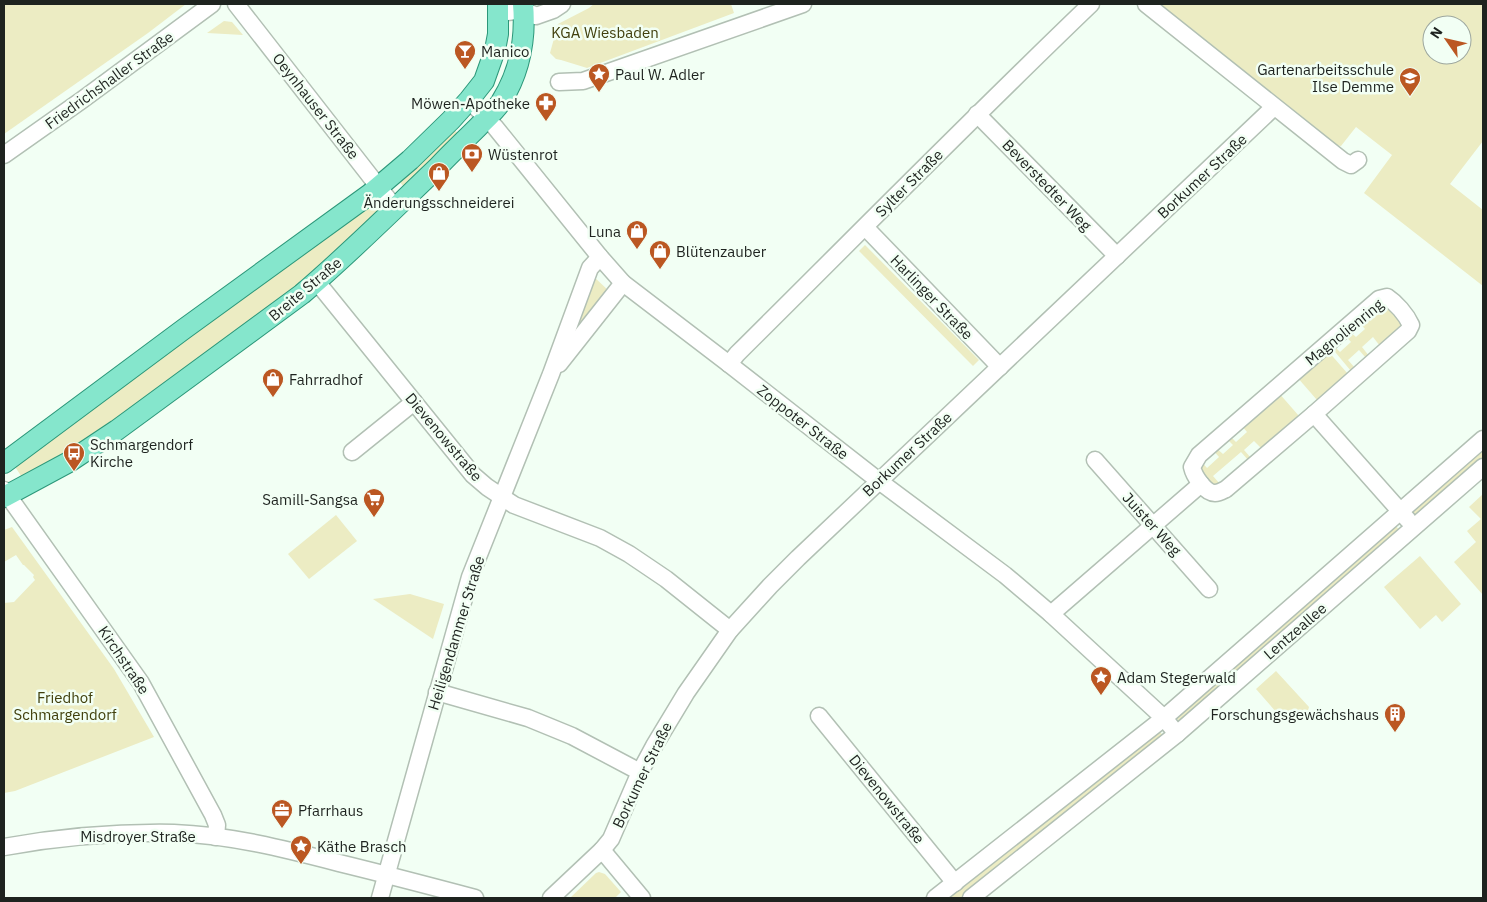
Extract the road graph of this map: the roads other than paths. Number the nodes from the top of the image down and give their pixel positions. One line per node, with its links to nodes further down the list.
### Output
1 (212, 4): 14 (street, Friedrichshaller Straße)
2 (236, 4): 16 (street, Oeynhauser Straße)
3 (562, 4): 7 (street)
4 (803, 4): 9 (street)
5 (1091, 4): 12 (street, Sylter Straße)
6 (1146, 4): 11 (street)
7 (525, 6): 8 (street); 13 (main road, Breite Straße)
8 (499, 9): 10 (main road)
9 (559, 82)
10 (470, 100): 13 (street, Zoppoter Straße); 16 (main road)
11 (1274, 107): 15 (street); 19 (street, Borkumer Straße)
12 (977, 114): 18 (street, Sylter Straße); 19 (street, Beverstedter Weg)
13 (487, 118): 17 (main road, Breite Straße); 20 (street, Zoppoter Straße)
14 (4, 155)
15 (1358, 160)
16 (379, 187): 17 (street, Oeynhauser Straße); 31 (main road)
17 (395, 208): 21 (main road, Breite Straße)
18 (865, 228): 23 (street, Sylter Straße); 24 (street, Harlinger Straße)
19 (1116, 256): 24 (street, Borkumer Straße)
20 (600, 257): 22 (street, Zoppoter Straße); 25 (street, Heiligendammer Straße)
21 (317, 282): 26 (street, Dievenowstraße); 35 (main road, Breite Straße)
22 (623, 283): 23 (street, Zoppoter Straße); 25 (street, Heiligendammer Straße)
23 (729, 364): 33 (street, Zoppoter Straße)
24 (1000, 367): 33 (street, Borkumer Straße)
25 (551, 374): 36 (street, Heiligendammer Straße)
26 (414, 402): 29 (street); 36 (street, Dievenowstraße)
27 (1314, 414): 34 (street, Magnolienring); 34 (street, Magnolienring); 37 (street)
28 (1483, 439): 37 (street, Lentzeallee)
29 (352, 452)
30 (1095, 460): 38 (street, Juister Weg)
31 (4, 463)
32 (1483, 467): 39 (street, Lentzeallee)
33 (879, 481): 41 (street, Zoppoter Straße); 42 (street, Borkumer Straße)
34 (1201, 484): 38 (street)
35 (5, 494): 48 (street, Kirchstraße)
36 (501, 497): 42 (street, Dievenowstraße); 43 (street, Heiligendammer Straße)
37 (1400, 511): 39 (street); 45 (street, Lentzeallee)
38 (1154, 526): 40 (street, Juister Weg); 41 (street)
39 (1414, 527): 46 (street, Lentzeallee)
40 (1209, 589)
41 (1051, 614): 45 (street, Zoppoter Straße)
42 (730, 630): 47 (street, Borkumer Straße)
43 (437, 692): 47 (street); 51 (street, Heiligendammer Straße)
44 (819, 716): 52 (street, Dievenowstraße)
45 (1164, 718): 46 (street); 52 (street, Lentzeallee)
46 (1177, 734): 58 (street, Lentzeallee)
47 (640, 772): 50 (street, Borkumer Straße)
48 (216, 837): 49 (street, Misdroyer Straße); 51 (street, Misdroyer Straße)
49 (4, 847)
50 (602, 850): 55 (street); 56 (street)
51 (386, 874): 53 (street, Heiligendammer Straße); 54 (street, Misdroyer Straße)
52 (954, 882): 57 (street, Lentzeallee)
53 (380, 898)
54 (475, 898)
55 (551, 898)
56 (642, 898)
57 (935, 898)
58 (971, 898)

